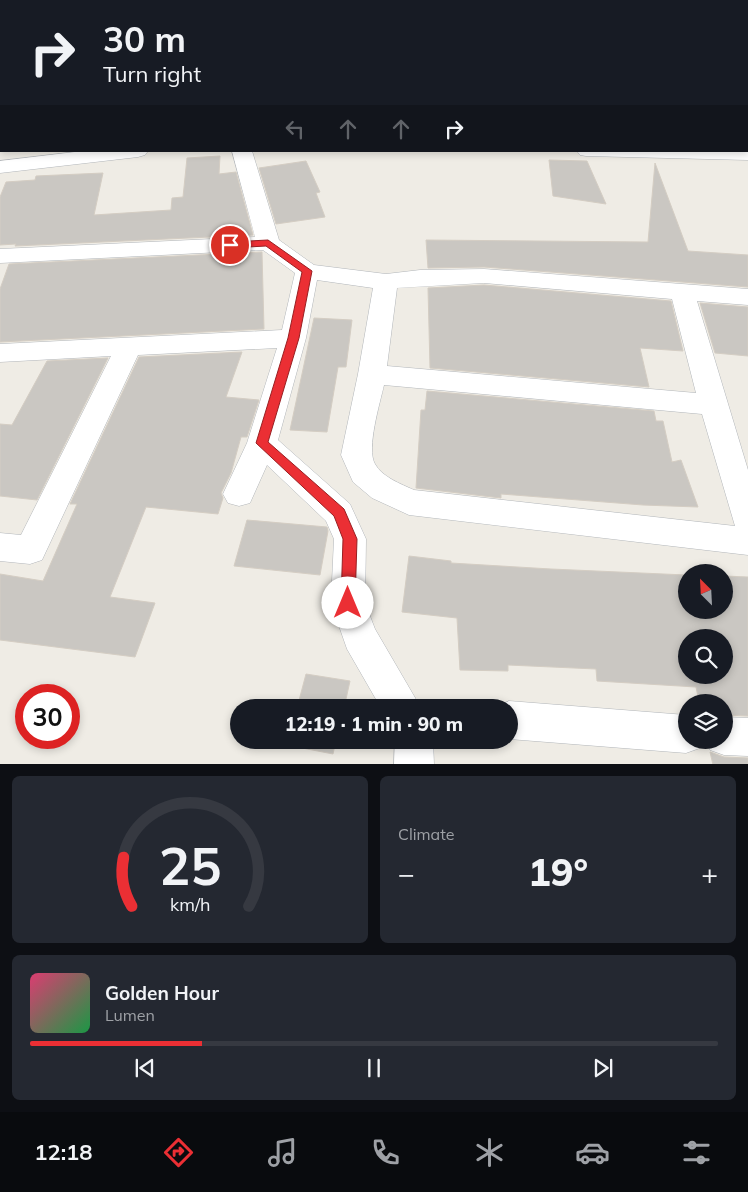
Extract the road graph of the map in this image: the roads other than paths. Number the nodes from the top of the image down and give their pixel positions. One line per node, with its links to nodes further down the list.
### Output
1 (129, 152): 5 (street)
2 (242, 152): 6 (street)
3 (626, 152): 4 (lane)
4 (748, 155)
5 (0, 166)
6 (268, 243): 7 (street); 8 (street)
7 (0, 256)
8 (307, 271): 9 (street); 12 (street)
9 (386, 282): 10 (street); 15 (street)
10 (683, 294): 11 (street); 16 (street)
11 (748, 297)
12 (293, 338): 13 (street); 17 (street)
13 (129, 347): 14 (street); 21 (street)
14 (0, 353)
15 (372, 374): 16 (street); 20 (street)
16 (713, 405): 19 (street)
17 (262, 443): 18 (street); 22 (street)
18 (239, 494)
19 (748, 520)
20 (748, 541)
21 (0, 547)
22 (397, 699)
23 (518, 721): 24 (street)
24 (678, 733)
25 (733, 736): 26 (street)
26 (748, 737)
27 (414, 749): 28 (street)
28 (414, 764)

